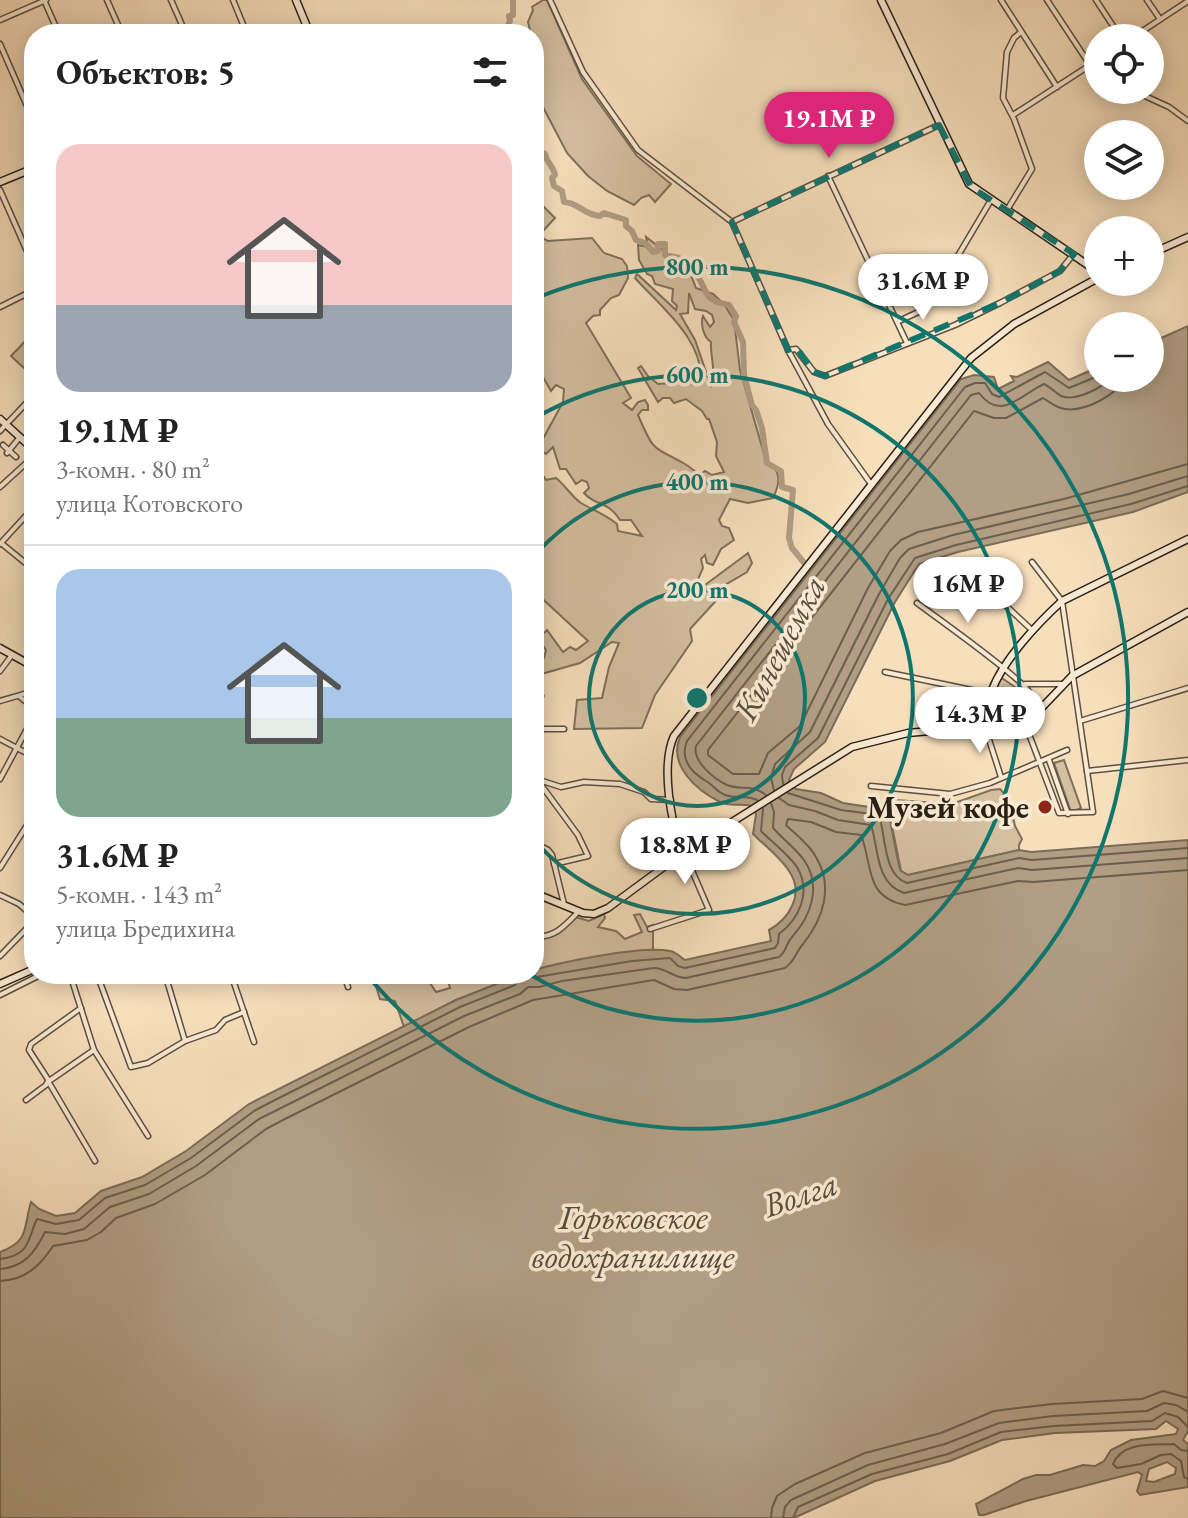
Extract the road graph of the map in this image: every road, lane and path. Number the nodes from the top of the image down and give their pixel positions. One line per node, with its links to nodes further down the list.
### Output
1 (45, 0): 14 (street); 15 (street)
2 (107, 0): 16 (street)
3 (171, 0): 17 (street)
4 (233, 0): 18 (street)
5 (296, 0): 19 (street)
6 (550, 0): 38 (street)
7 (881, 0): 31 (street)
8 (1001, 0): 22 (street)
9 (1047, 0): 24 (street)
10 (1096, 0): 20 (street)
11 (1147, 0): 13 (street)
12 (1188, 1): 13 (street)
13 (1160, 19): 21 (street)
14 (0, 20)
15 (55, 24)
16 (118, 24)
17 (182, 24)
18 (243, 24)
19 (306, 24)
20 (1112, 24)
21 (1153, 24)
22 (1021, 32): 26 (street); 29 (street)
23 (0, 44): 27 (street)
24 (1084, 54)
25 (1084, 69): 26 (street)
26 (1057, 87): 29 (street)
27 (24, 99)
28 (1162, 104): 30 (street)
29 (1012, 116): 37 (street)
30 (1188, 121)
31 (939, 125): 33 (street); 36 (street)
32 (24, 172): 34 (street)
33 (828, 176): 38 (street); 47 (street)
34 (0, 182)
35 (0, 190): 40 (street)
36 (991, 200): 37 (street); 47 (street)
37 (1007, 210): 42 (street)
38 (732, 222): 49 (street)
39 (1188, 237): 41 (street)
40 (24, 244)
41 (1164, 248)
42 (1074, 254): 43 (street); 48 (street)
43 (1084, 262)
44 (1084, 286): 59 (street)
45 (24, 295): 46 (street)
46 (0, 307)
47 (899, 321): 48 (street)
48 (908, 344): 49 (street)
49 (788, 350): 59 (street)
50 (24, 404): 51 (street)
51 (3, 422): 52 (street); 53 (street)
52 (0, 431)
53 (20, 437): 54 (street); 56 (street)
54 (24, 442)
55 (3, 445): 56 (street)
56 (8, 452): 57 (street)
57 (16, 457)
58 (24, 463): 60 (street)
59 (871, 484): 107 (street)
60 (0, 487)
61 (24, 518): 63 (street)
62 (1188, 539): 67 (street)
63 (0, 543): 64 (street)
64 (24, 562)
65 (1032, 562): 67 (street)
66 (978, 565): 70 (street)
67 (1062, 601): 70 (street); 77 (street)
68 (917, 603): 74 (street)
69 (1188, 612): 77 (street)
70 (1033, 631): 74 (street)
71 (0, 648): 72 (street)
72 (12, 655): 73 (street); 75 (street)
73 (24, 660)
74 (1003, 669): 78 (street); 81 (street)
75 (0, 671)
76 (885, 672): 81 (street)
77 (1072, 676): 79 (street); 87 (street)
78 (1023, 684): 79 (street); 86 (street)
79 (1064, 684): 86 (street)
80 (1188, 688): 87 (street)
81 (991, 694): 89 (street)
82 (24, 695): 83 (street)
83 (19, 697): 84 (street); 85 (street)
84 (0, 701)
85 (24, 701)
86 (1033, 719): 88 (street); 91 (street)
87 (1080, 721): 101 (street)
88 (1020, 724): 89 (street); 91 (street)
89 (985, 727): 102 (street); 111 (street)
90 (564, 729): 92 (street)
91 (1027, 729): 100 (street)
92 (544, 731)
93 (24, 737): 95 (street)
94 (0, 739): 95 (street)
95 (18, 749): 97 (street); 103 (street)
96 (1067, 750): 98 (street)
97 (24, 752)
98 (1049, 760): 100 (street); 108 (street)
99 (1188, 760): 101 (street)
100 (1040, 764): 102 (street); 108 (street)
101 (1087, 771): 108 (street)
102 (1001, 777): 105 (street)
103 (0, 779)
104 (544, 781): 107 (street)
105 (871, 786)
106 (544, 790): 112 (street)
107 (671, 800): 111 (street)
108 (1068, 814)
109 (24, 830): 113 (street)
110 (544, 848): 112 (street)
111 (684, 852): 118 (street); 119 (street)
112 (554, 864): 116 (street)
113 (0, 868)
114 (0, 895): 117 (street)
115 (544, 897): 116 (street)
116 (564, 904): 118 (street)
117 (24, 908)
118 (579, 911): 121 (street)
119 (650, 929)
120 (24, 930): 122 (street)
121 (544, 937)
122 (0, 956)
123 (24, 973): 125 (street)
124 (24, 983): 132 (street)
125 (0, 984)
126 (73, 984): 133 (street)
127 (100, 984): 135 (street)
128 (168, 984): 135 (street)
129 (234, 984): 134 (street)
130 (347, 984): 131 (street)
131 (348, 987)
132 (0, 995)
133 (81, 1008): 137 (street); 138 (street)
134 (244, 1012): 135 (street); 136 (street)
135 (185, 1041)
136 (254, 1042)
137 (94, 1050): 138 (street); 140 (street)
138 (48, 1081): 139 (street); 141 (street)
139 (26, 1100)
140 (148, 1136)
141 (95, 1161)

